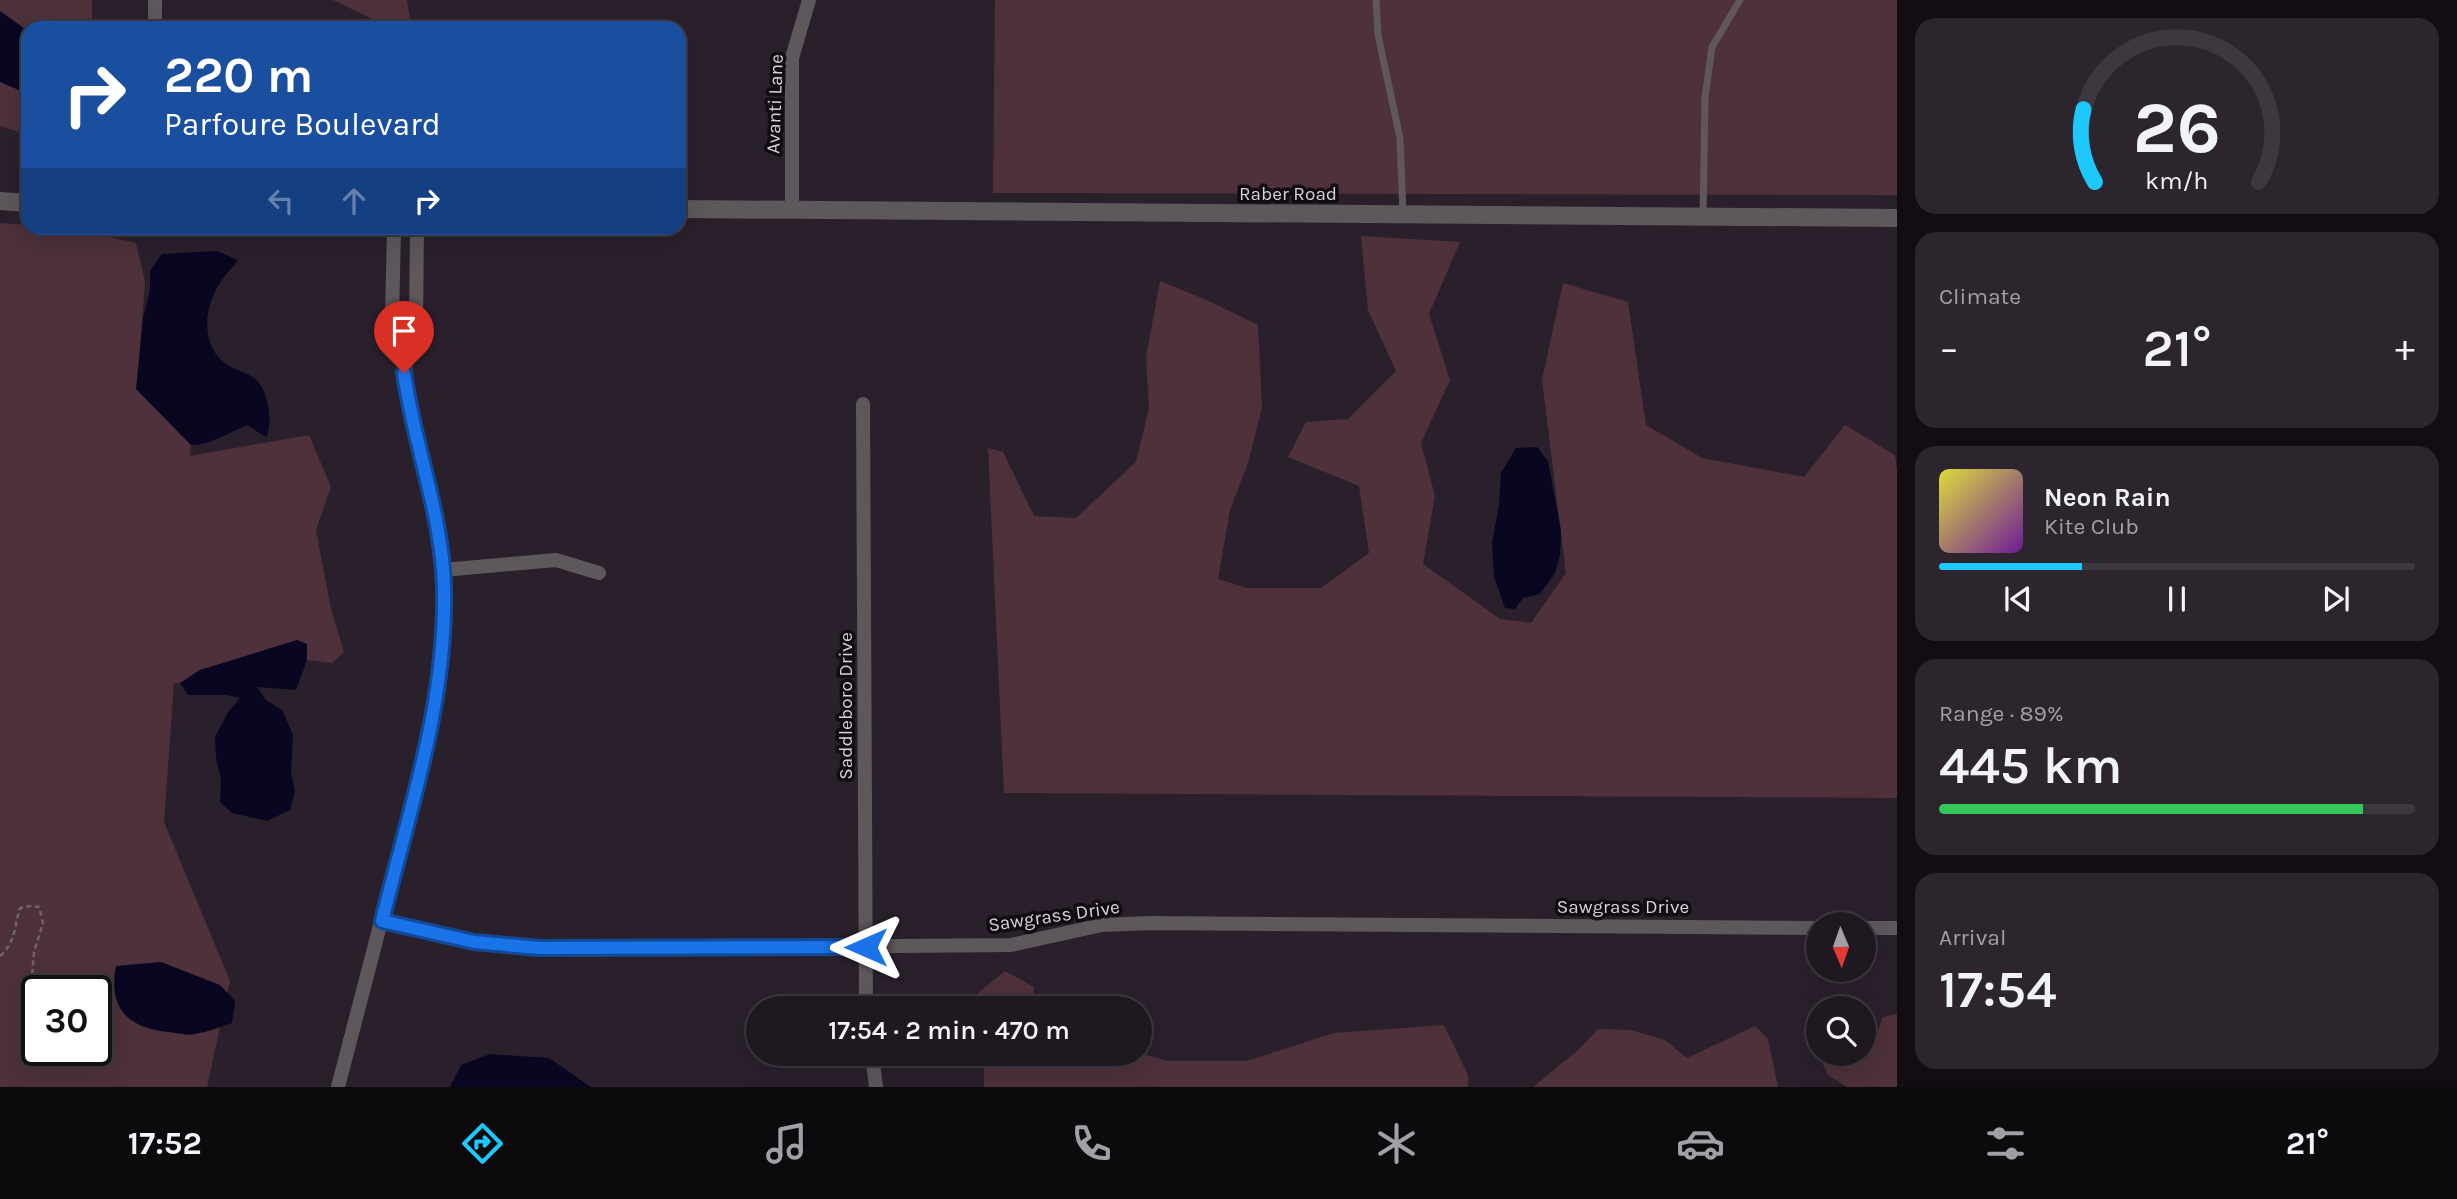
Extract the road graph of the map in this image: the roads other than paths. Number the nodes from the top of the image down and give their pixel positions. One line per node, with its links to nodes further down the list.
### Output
1 (155, 0): 5 (street)
2 (809, 0): 9 (street, Avanti Lane)
3 (1376, 0): 10 (lane)
4 (1740, 0): 11 (lane)
5 (155, 21)
6 (0, 201): 7 (street)
7 (21, 202)
8 (686, 209): 9 (street, Raber Road)
9 (792, 210): 10 (street, Raber Road)
10 (1403, 215): 11 (street, Raber Road)
11 (1703, 217): 12 (street, Raber Road)
12 (1897, 218)
13 (394, 235): 15 (street)
14 (417, 235): 15 (street)
15 (404, 352): 17 (street)
16 (863, 404): 23 (street, Saddleboro Drive)
17 (443, 570): 18 (street); 19 (street)
18 (599, 573)
19 (382, 921): 23 (street, Sawgrass Drive); 26 (street)
20 (1806, 928): 23 (street, Sawgrass Drive)
21 (1876, 928): 22 (street)
22 (1897, 928)
23 (866, 947): 24 (street, Saddleboro Drive)
24 (866, 996)
25 (873, 1066): 27 (street)
26 (338, 1087)
27 (876, 1087)

